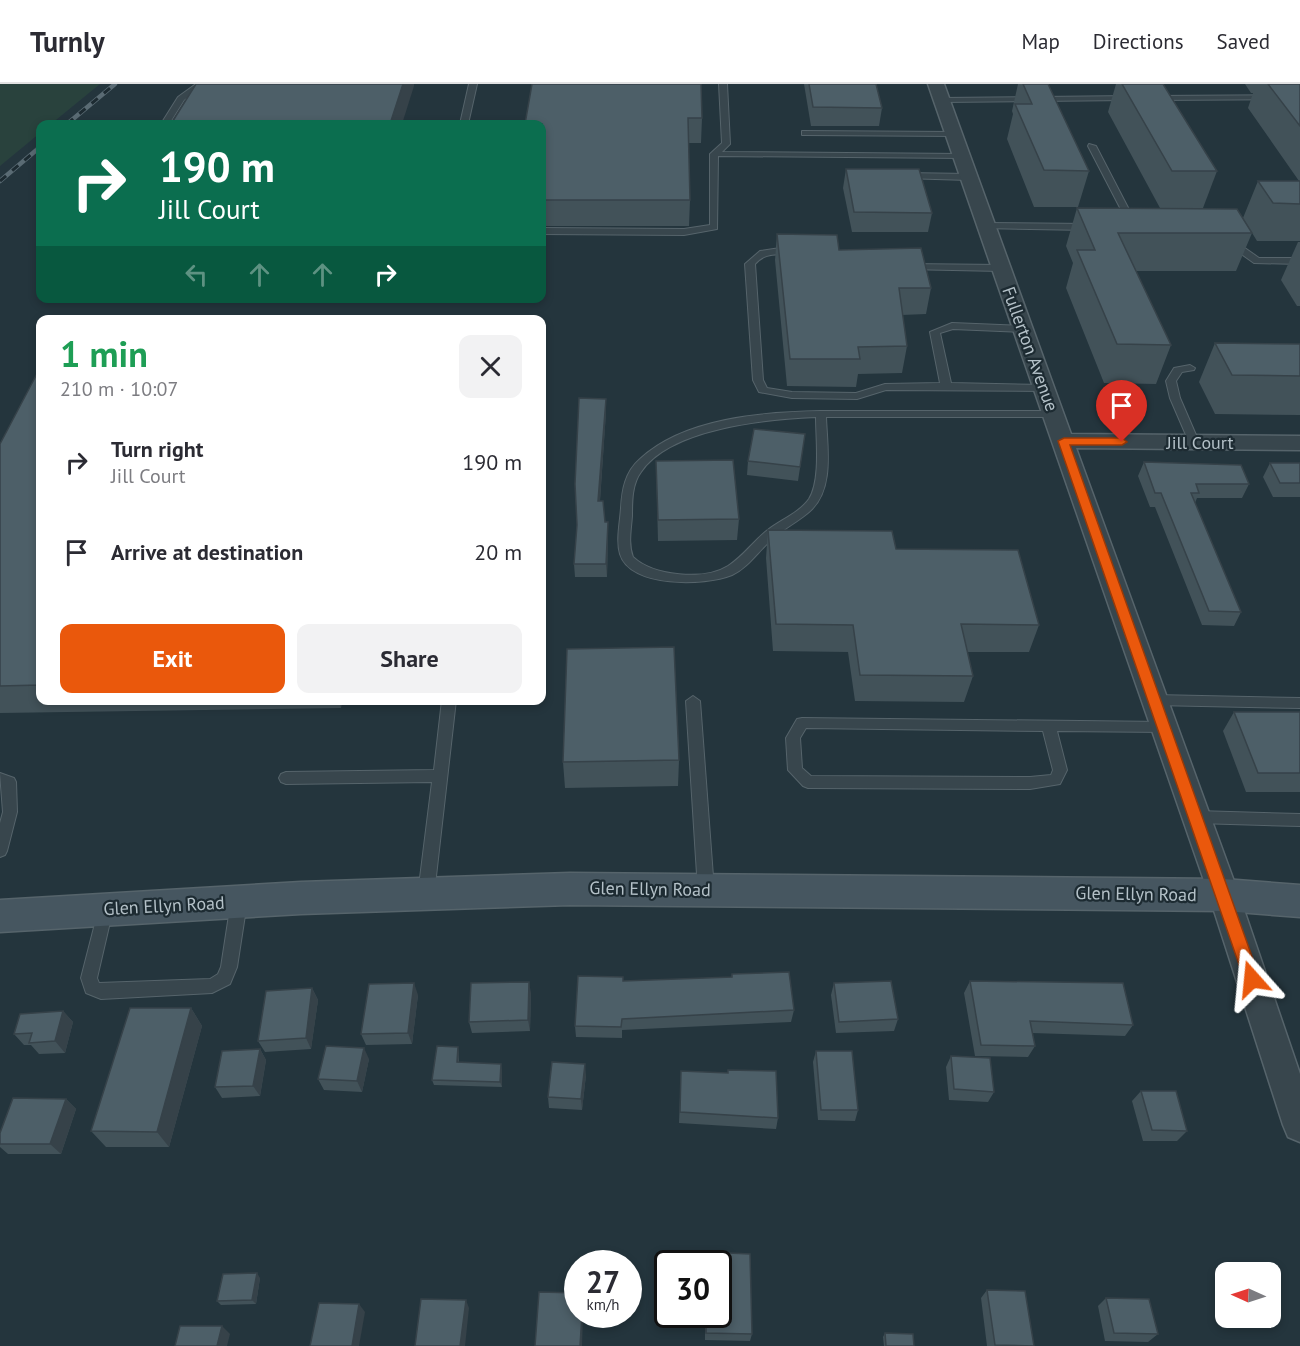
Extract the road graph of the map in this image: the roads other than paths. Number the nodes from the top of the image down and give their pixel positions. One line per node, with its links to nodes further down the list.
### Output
1 (201, 84): 8 (lane)
2 (473, 84): 9 (lane)
3 (723, 84): 13 (lane)
4 (939, 92): 5 (lane); 11 (street, Fullerton Avenue)
5 (1136, 98)
6 (1147, 98): 7 (lane)
7 (1300, 100)
8 (168, 120)
9 (465, 120)
10 (805, 133): 11 (lane)
11 (954, 134): 14 (street, Fullerton Avenue)
12 (1092, 146): 19 (lane)
13 (714, 154): 14 (lane); 21 (lane)
14 (965, 166): 15 (lane); 16 (street, Fullerton Avenue)
15 (898, 176)
16 (985, 226): 17 (lane); 26 (street, Fullerton Avenue)
17 (1100, 227)
18 (1123, 227): 19 (lane)
19 (1134, 227): 20 (lane)
20 (1145, 227)
21 (546, 231)
22 (1218, 233): 24 (lane)
23 (804, 250): 29 (lane)
24 (1300, 261)
25 (894, 267): 26 (lane)
26 (1001, 268): 27 (street, Fullerton Avenue)
27 (1023, 329): 29 (lane); 30 (street, Fullerton Avenue)
28 (1190, 368): 34 (lane)
29 (946, 386): 30 (lane)
30 (1044, 388): 32 (street, Fullerton Avenue)
31 (821, 414): 31 (lane); 32 (lane)
32 (1053, 414): 33 (street, Fullerton Avenue)
33 (1064, 441): 34 (street, Jill Court); 36 (street, Fullerton Avenue)
34 (1194, 442): 35 (street, Jill Court)
35 (1300, 443)
36 (1155, 700): 38 (lane); 41 (street, Fullerton Avenue)
37 (693, 701): 48 (lane)
38 (1300, 704)
39 (448, 705): 42 (lane)
40 (1049, 726): 40 (lane); 41 (lane)
41 (1165, 726): 45 (street, Fullerton Avenue)
42 (440, 776): 43 (lane); 49 (lane)
43 (286, 778)
44 (0, 779): 47 (lane)
45 (1197, 817): 46 (lane); 50 (street, Fullerton Avenue)
46 (1300, 819)
47 (0, 851)
48 (706, 890): 49 (street, Glen Ellyn Road); 50 (street, Glen Ellyn Road)
49 (426, 894): 52 (street, Glen Ellyn Road)
50 (1224, 895): 51 (street, Glen Ellyn Road); 55 (street, Fullerton Avenue)
51 (1300, 901)
52 (239, 902): 53 (street, Glen Ellyn Road); 53 (lane)
53 (105, 909): 54 (street, Glen Ellyn Road)
54 (0, 915)
55 (1300, 1125)

